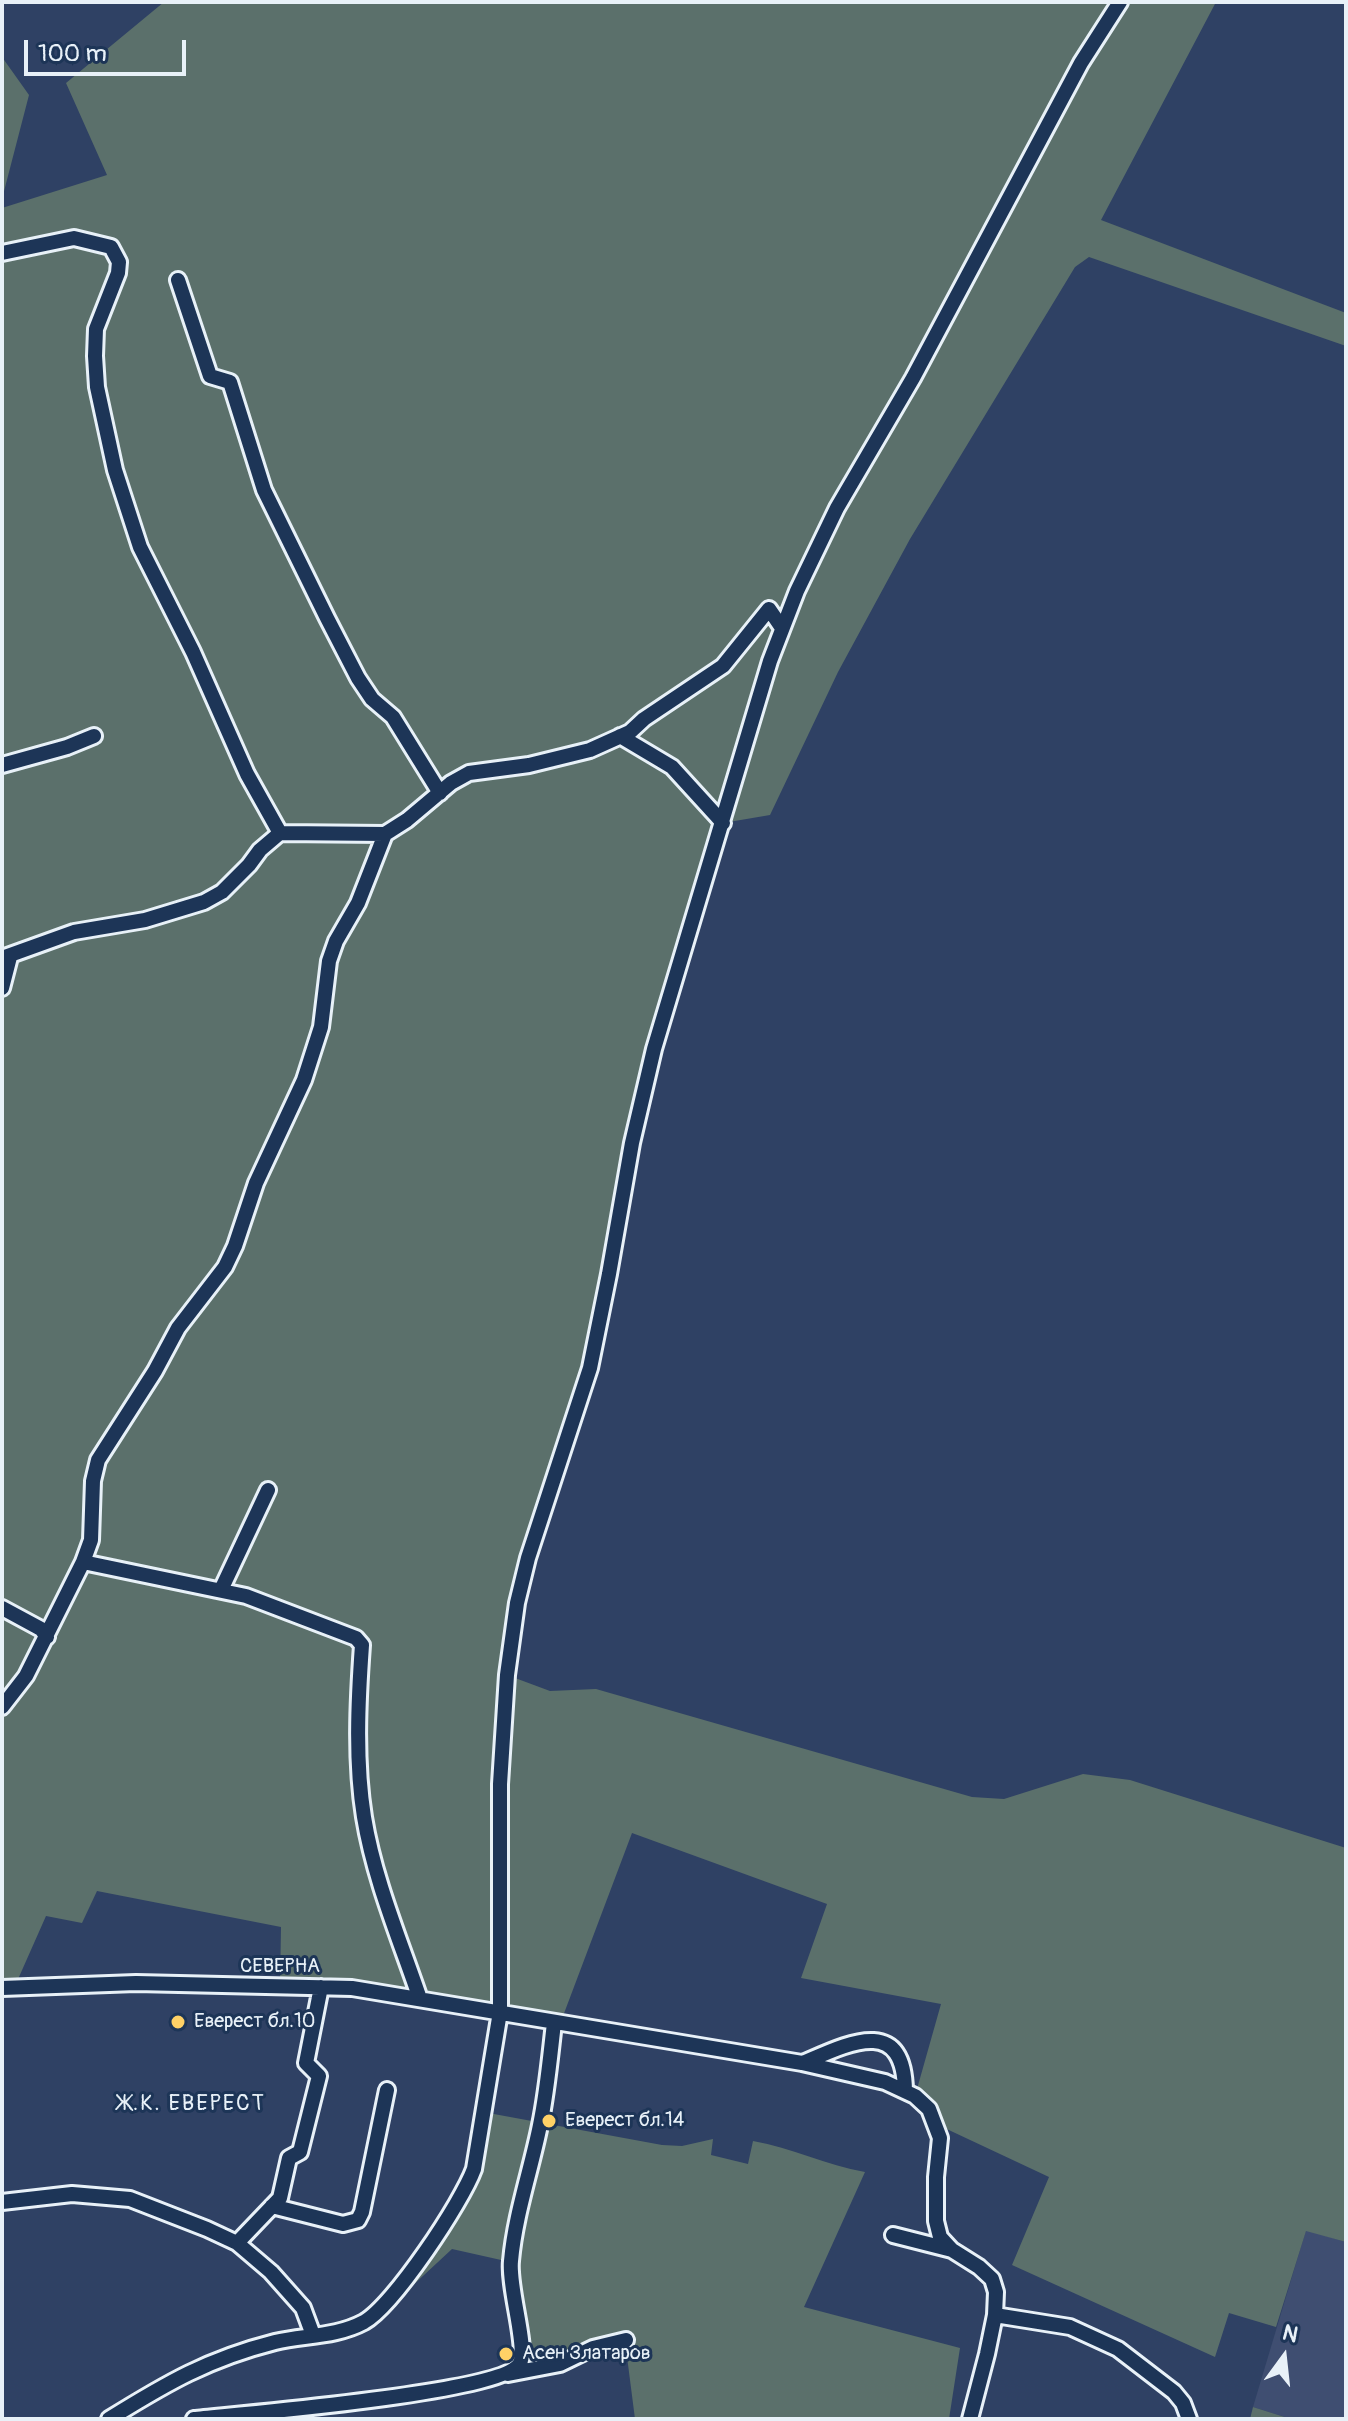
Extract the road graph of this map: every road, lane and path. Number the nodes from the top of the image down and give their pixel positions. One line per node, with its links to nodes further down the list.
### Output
1 (1120, 2): 4 (street)
2 (2, 253): 10 (street)
3 (178, 280): 8 (street)
4 (782, 628): 5 (street); 9 (street)
5 (625, 734): 8 (street); 9 (street)
6 (94, 736): 7 (street)
7 (2, 765)
8 (440, 793): 11 (street)
9 (723, 823): 23 (street)
10 (280, 833): 11 (street); 12 (street)
11 (385, 834): 15 (street)
12 (6, 957): 13 (street)
13 (2, 988)
14 (268, 1490): 16 (street)
15 (83, 1562): 16 (street); 18 (street)
16 (221, 1590): 22 (street)
17 (2, 1608): 18 (street)
18 (47, 1637): 19 (street)
19 (2, 1707)
20 (321, 1987): 21 (street, СЕВЕРНА); 22 (street, СЕВЕРНА); 29 (street)
21 (2, 1988)
22 (420, 1999): 23 (street, СЕВЕРНА)
23 (500, 2012): 24 (street, СЕВЕРНА); 34 (street)
24 (554, 2023): 25 (street, СЕВЕРНА); 36 (street)
25 (802, 2063): 27 (street, СЕВЕРНА); 27 (street)
26 (387, 2090): 29 (street)
27 (905, 2091): 32 (street)
28 (2, 2202): 31 (street)
29 (272, 2206): 31 (street)
30 (893, 2235): 32 (street)
31 (237, 2243): 34 (street)
32 (952, 2250): 33 (street)
33 (995, 2315): 40 (street); 41 (street)
34 (313, 2335): 38 (street)
35 (626, 2340): 36 (street)
36 (508, 2374): 37 (street)
37 (342, 2412): 39 (street)
38 (109, 2419)
39 (194, 2419)
40 (970, 2419)
41 (1189, 2419)

